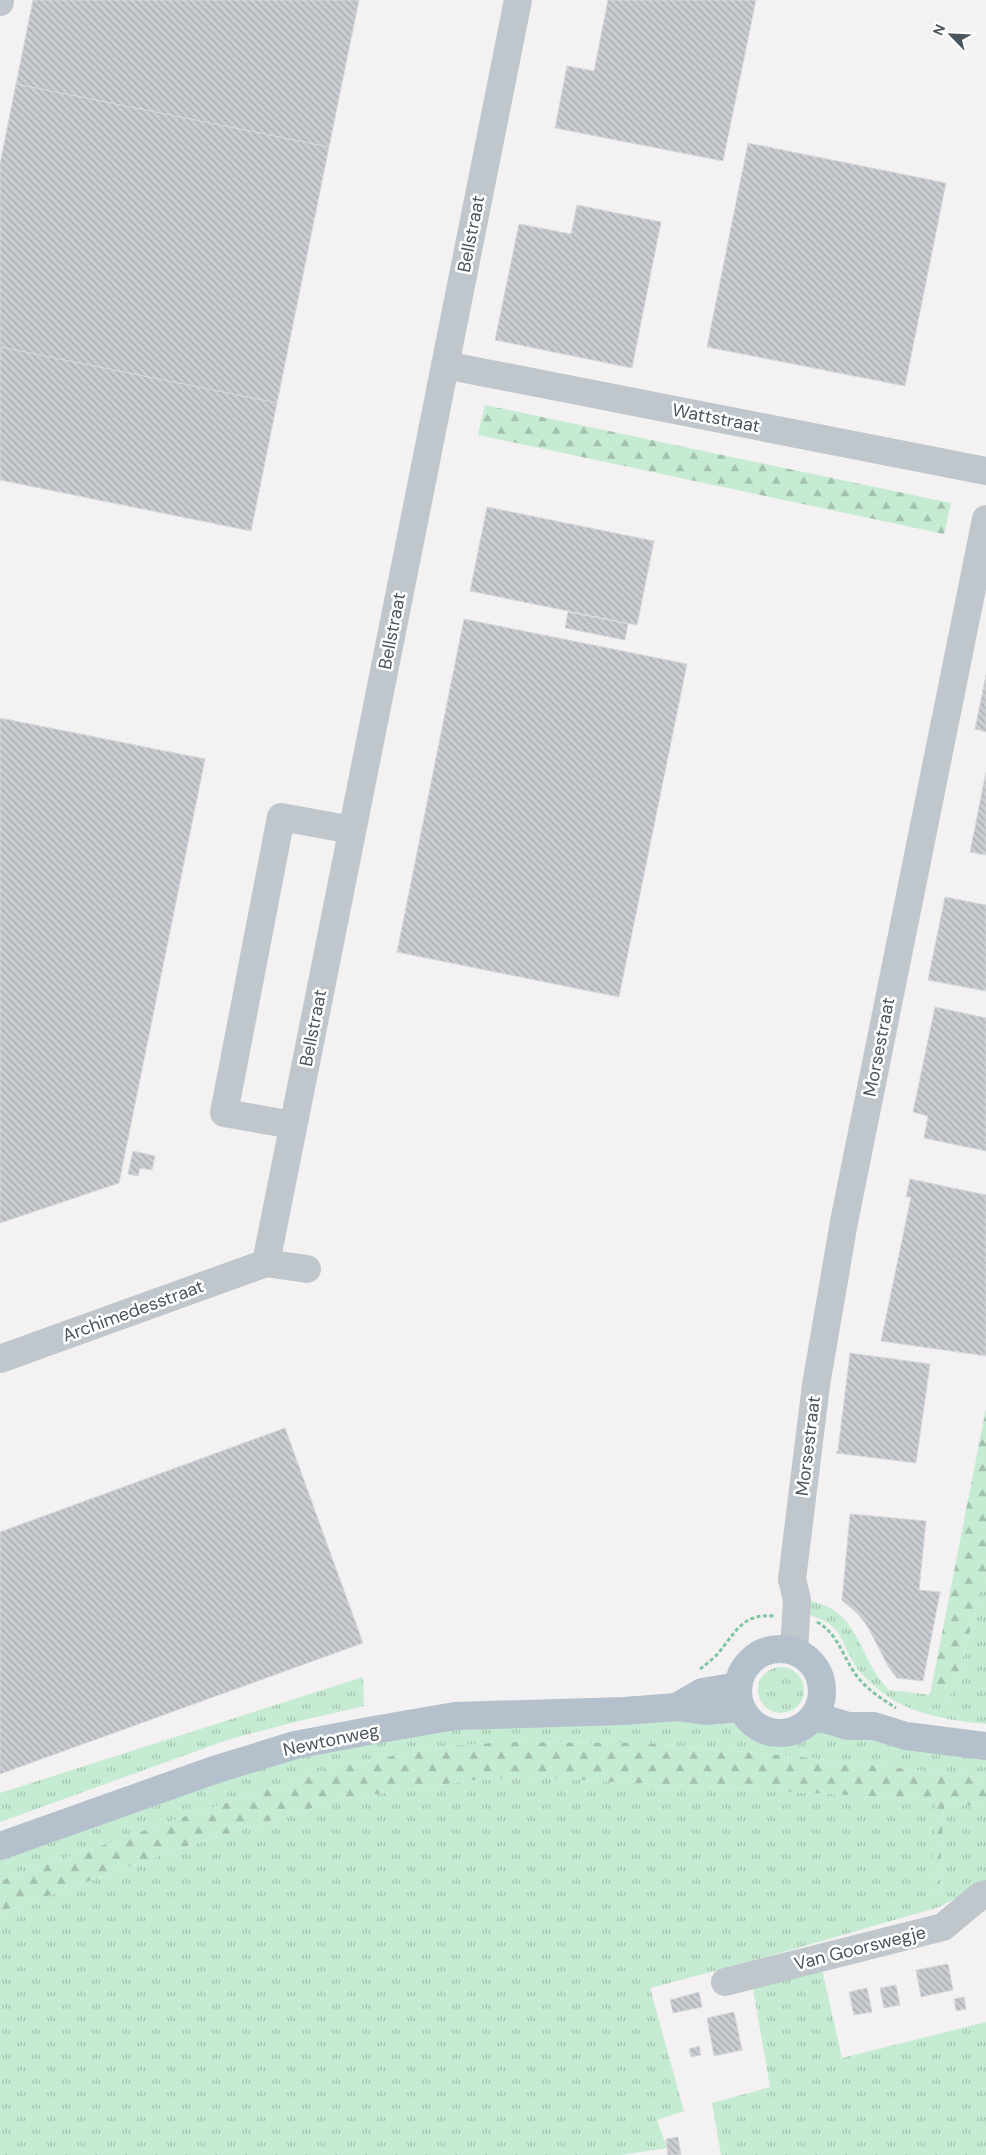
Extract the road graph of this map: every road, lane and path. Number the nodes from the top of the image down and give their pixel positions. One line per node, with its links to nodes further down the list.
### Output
1 (518, 0): 2 (street, Bellstraat)
2 (445, 365): 3 (street, Wattstraat); 5 (street, Bellstraat)
3 (986, 471)
4 (986, 519): 10 (street, Morsestraat)
5 (352, 830): 6 (street, Bellstraat); 6 (street)
6 (293, 1125): 7 (street, Bellstraat)
7 (266, 1262): 8 (street); 9 (street, Archimedesstraat)
8 (307, 1269)
9 (0, 1359)
10 (784, 1650): 11 (main road); 12 (main road)
11 (740, 1697): 12 (main road); 14 (main road, Newtonweg)
12 (819, 1706): 13 (main road)
13 (986, 1746)
14 (0, 1846)
15 (986, 1894): 16 (street, Van Goorswegje)
16 (725, 1982)

